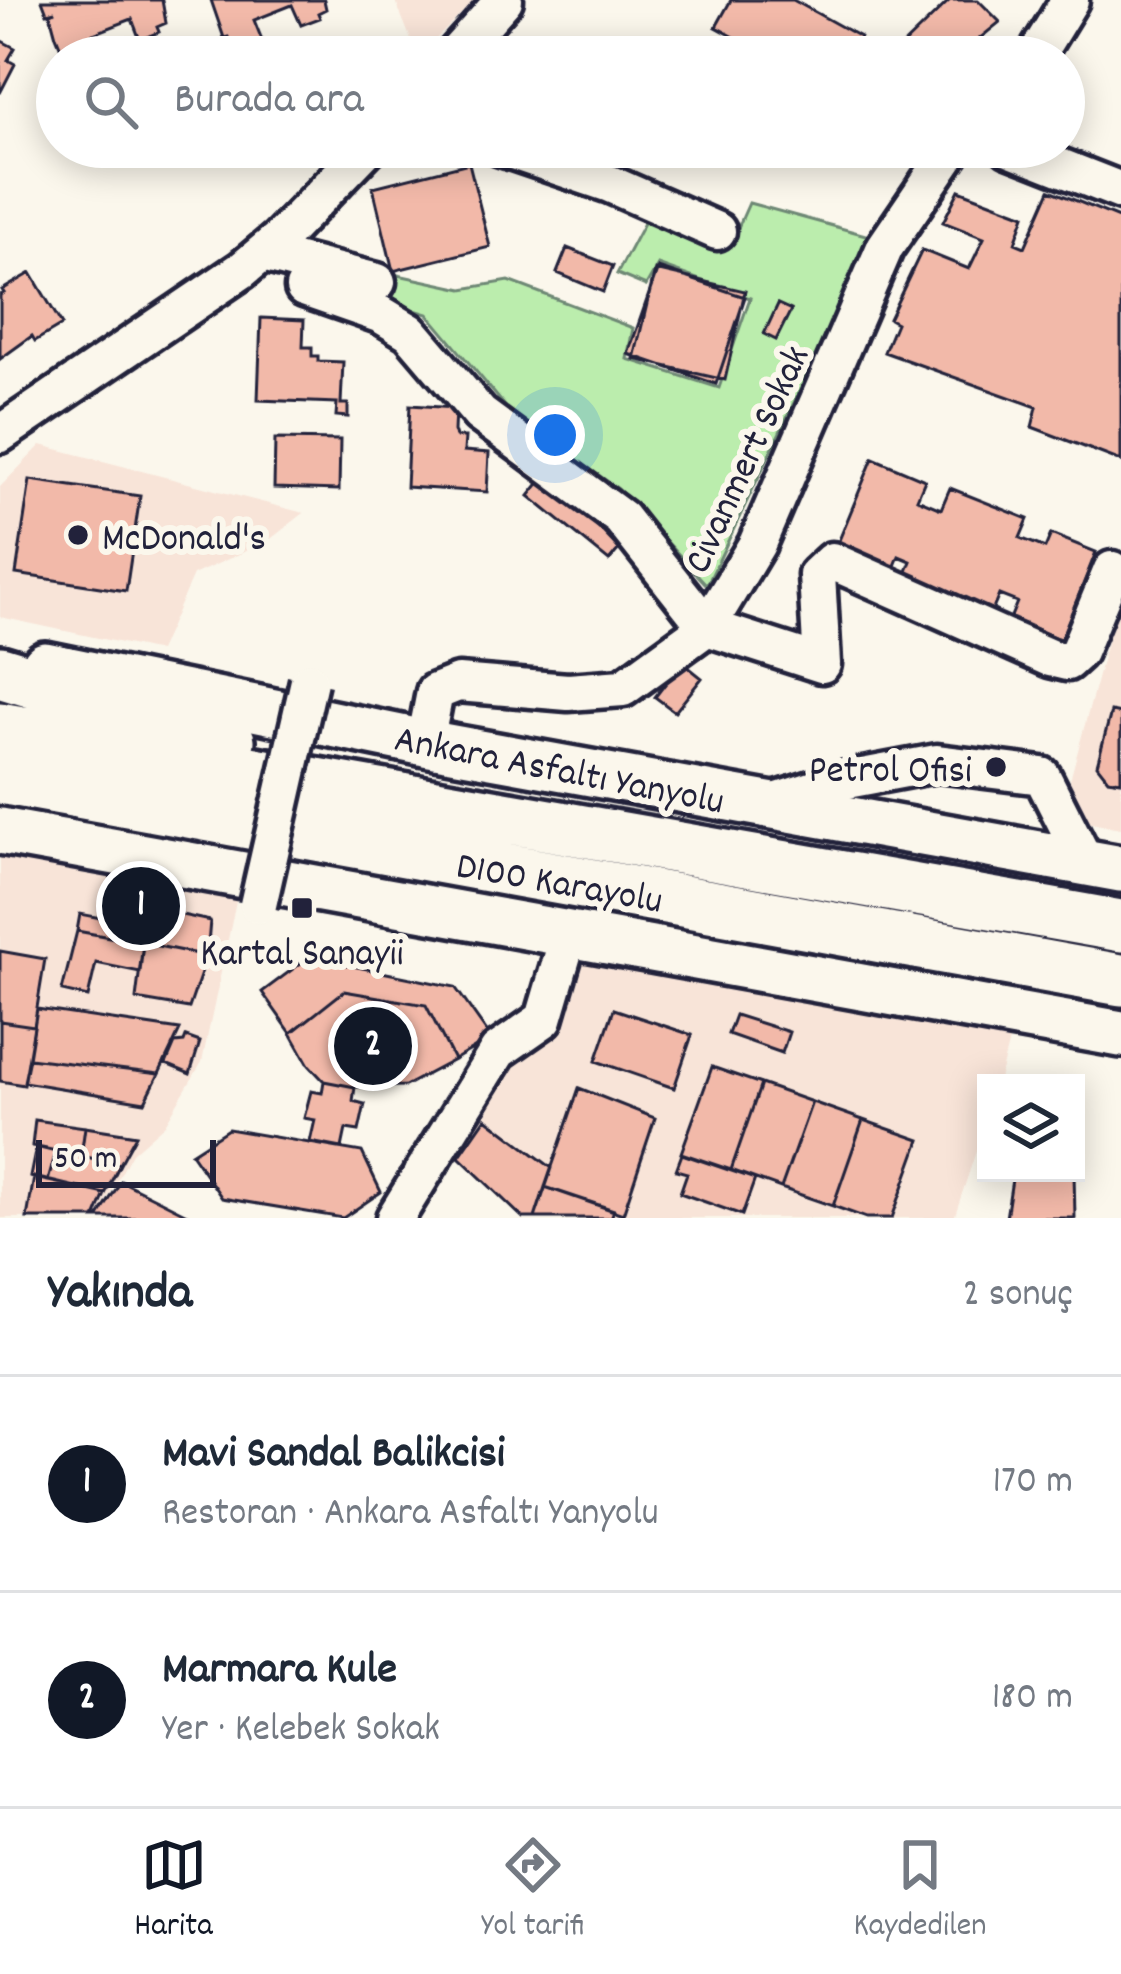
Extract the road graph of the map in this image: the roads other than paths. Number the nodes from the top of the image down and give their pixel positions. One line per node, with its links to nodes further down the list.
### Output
1 (504, 0): 3 (street)
2 (1070, 0): 4 (street)
3 (472, 36)
4 (1048, 36)
5 (347, 168): 11 (street)
6 (543, 168): 10 (street)
7 (939, 168): 16 (street, Civanmert Sokak)
8 (1064, 168): 9 (street)
9 (1121, 190)
10 (717, 231)
11 (263, 254): 12 (street); 14 (street)
12 (377, 282)
13 (304, 288): 16 (street)
14 (0, 434)
15 (1112, 570): 16 (street)
16 (707, 627): 21 (street, Civanmert Sokak)
17 (0, 658): 21 (main road, Ankara Asfaltı Yanyolu)
18 (0, 672): 24 (highway)
19 (309, 681): 27 (street, bridge)
20 (0, 728): 24 (highway, D100 Karayolu)
21 (425, 743): 23 (main road, Ankara Asfaltı Yanyolu)
22 (0, 778): 30 (highway, D100 Karayolu)
23 (766, 805): 26 (main road, Ankara Asfaltı Yanyolu); 26 (street)
24 (466, 812): 28 (highway, D100 Karayolu)
25 (2, 833): 29 (main road)
26 (1103, 866)
27 (258, 905)
28 (1121, 926)
29 (569, 934): 31 (main road); 32 (street)
30 (1121, 980)
31 (1121, 1034)
32 (395, 1218)

